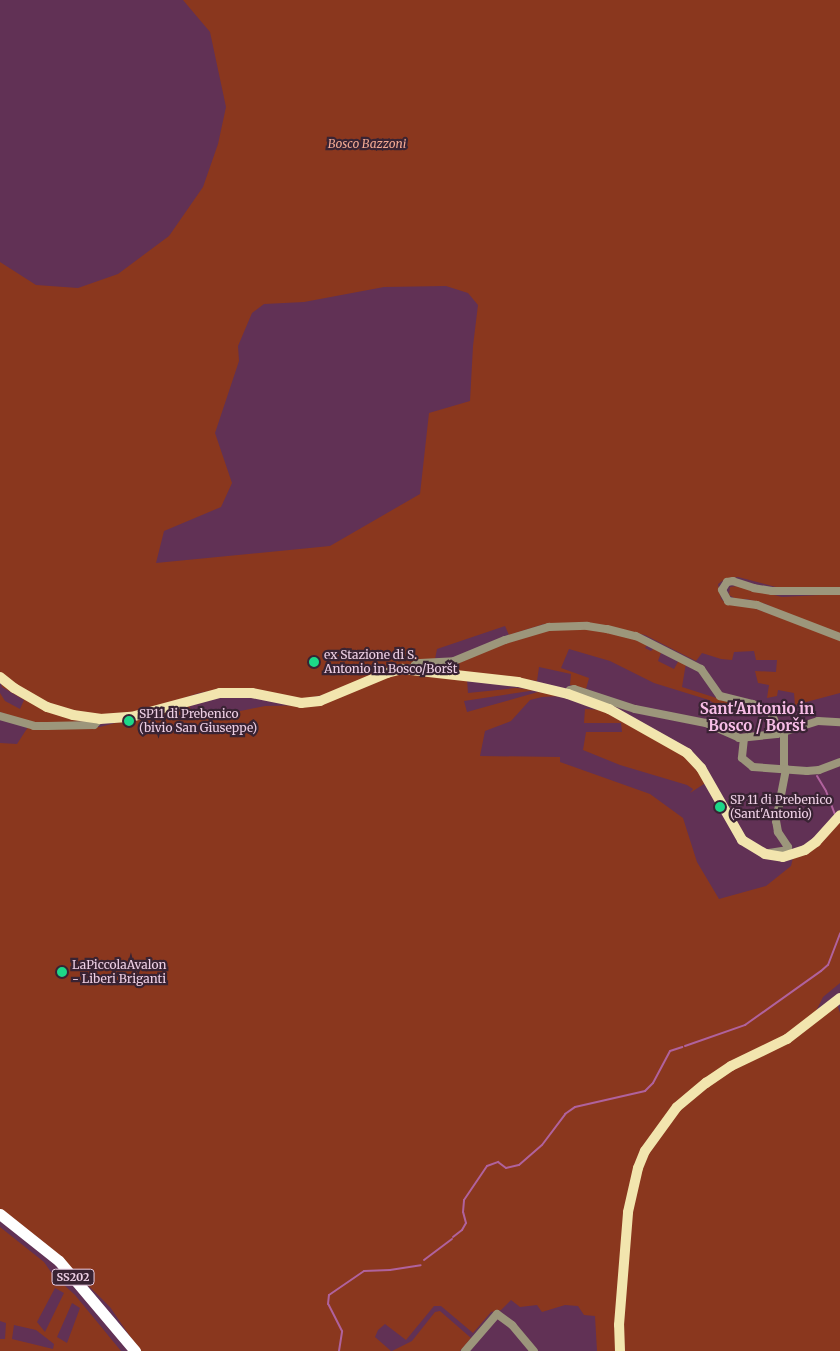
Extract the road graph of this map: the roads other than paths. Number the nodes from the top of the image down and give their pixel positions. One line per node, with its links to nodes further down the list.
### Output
1 (840, 591): 2 (street)
2 (840, 637)
3 (412, 669): 5 (main road); 7 (main road); 9 (street)
4 (0, 677): 7 (main road)
5 (568, 694): 10 (street); 14 (main road)
6 (0, 716): 7 (street)
7 (100, 719)
8 (840, 722): 9 (street)
9 (780, 733): 10 (street); 12 (street)
10 (744, 738): 12 (street)
11 (840, 762): 12 (street)
12 (785, 769): 14 (street)
13 (840, 815): 14 (main road)
14 (765, 854)
15 (840, 998): 22 (main road)
16 (0, 1214): 19 (highway, SS202)
17 (0, 1222): 18 (highway, SS202)
18 (126, 1351)
19 (135, 1351)
20 (465, 1351): 21 (street)
21 (534, 1351)
22 (620, 1351)

